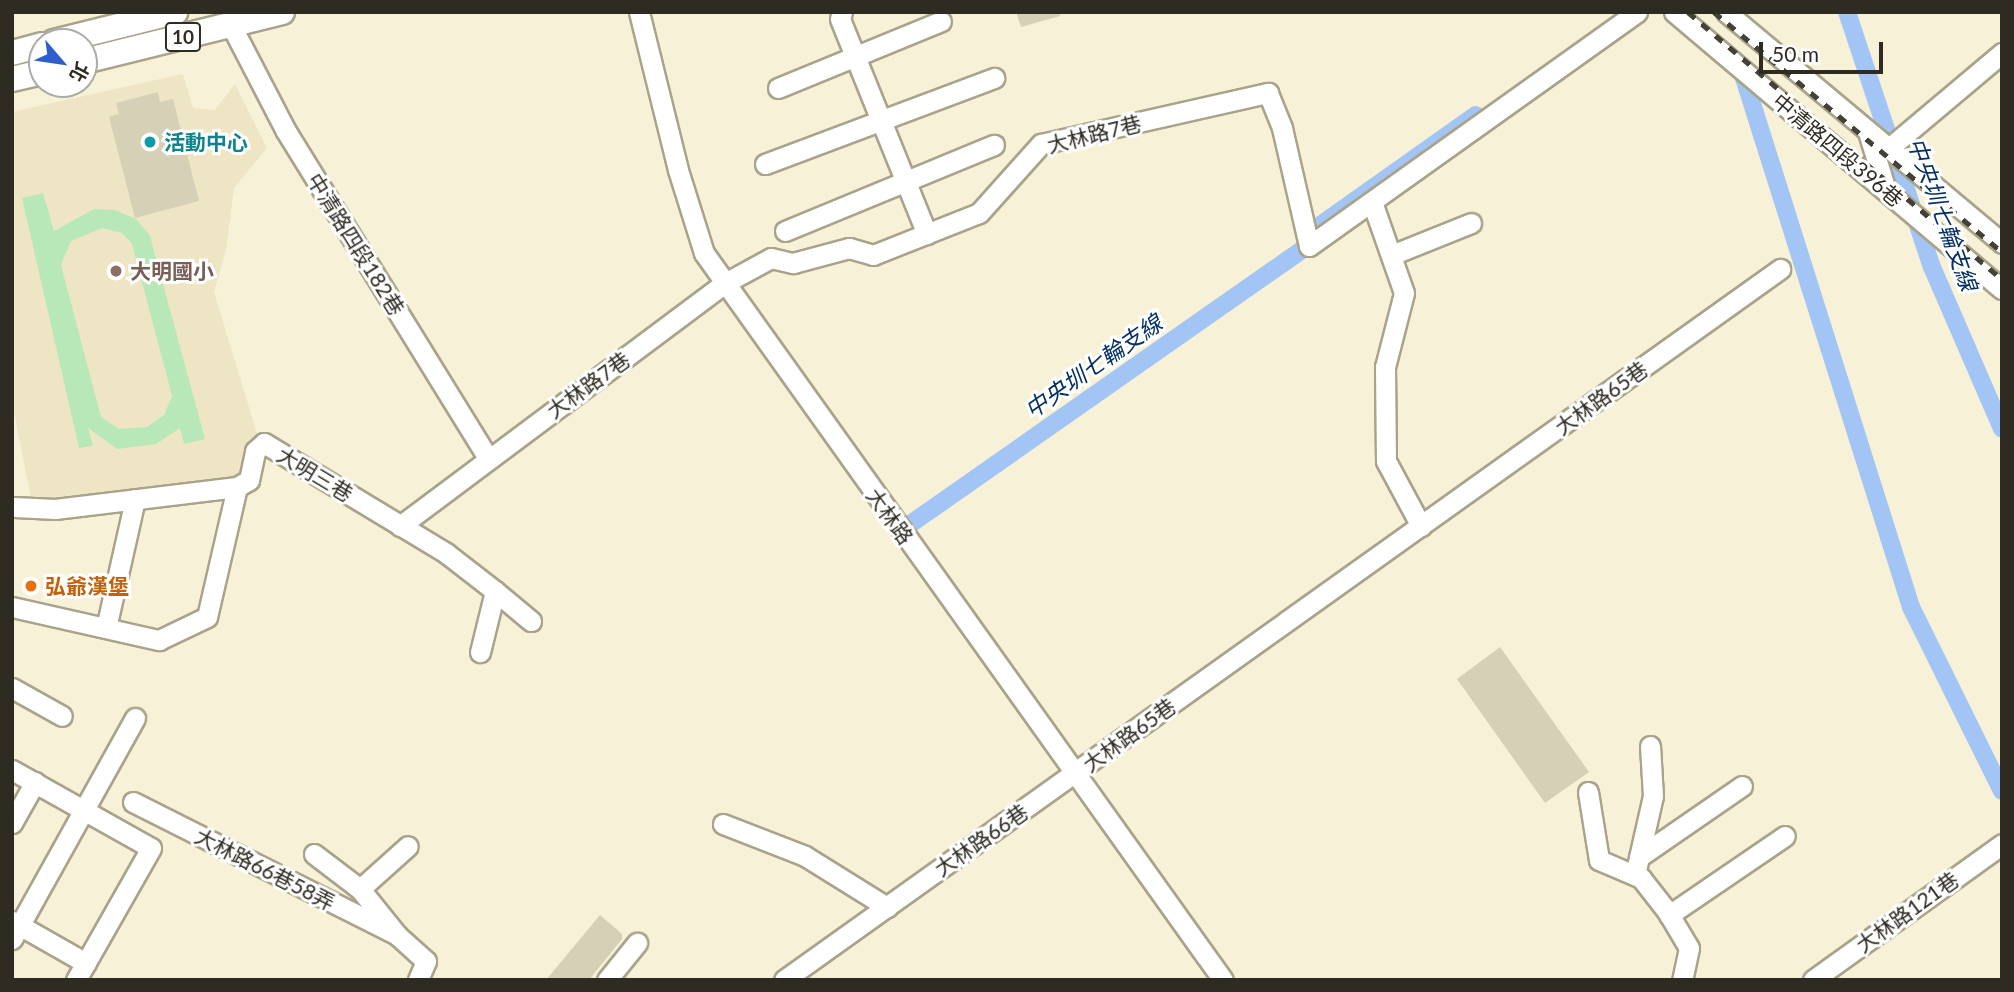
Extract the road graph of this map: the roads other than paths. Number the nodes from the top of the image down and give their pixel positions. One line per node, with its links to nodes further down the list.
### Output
1 (175, 12): 10 (main road, 10)
2 (282, 12): 9 (main road, 10)
3 (639, 12): 30 (street, 大林路)
4 (842, 12): 12 (street)
5 (1637, 12): 23 (street, 大林路7巷)
6 (1674, 12): 22 (street, 中清路四段396巷)
7 (1726, 12): 17 (street, 中清路四段396巷)
8 (941, 21): 12 (street)
9 (232, 25): 13 (main road, 10); 32 (street, 中清路四段182巷)
10 (98, 31)
11 (2002, 53): 19 (street)
12 (855, 57): 15 (street); 16 (street)
13 (98, 58)
14 (994, 78): 16 (street)
15 (778, 88)
16 (880, 120): 20 (street); 21 (street)
17 (1868, 131): 19 (street, 中清路四段396巷); 22 (street)
18 (994, 145): 21 (street)
19 (1889, 148): 27 (street, 中清路四段396巷)
20 (765, 164)
21 (905, 182): 25 (street); 26 (street)
22 (1886, 190): 31 (street, 中清路四段396巷)
23 (1371, 202): 26 (street, 大林路7巷); 28 (street)
24 (1471, 223): 28 (street)
25 (785, 231)
26 (927, 234): 30 (street, 大林路7巷)
27 (2002, 243)
28 (1394, 254): 37 (street)
29 (1780, 269): 37 (street, 大林路65巷)
30 (726, 283): 32 (street, 大林路7巷); 48 (street, 大林路)
31 (2002, 289)
32 (488, 458): 36 (street, 大林路7巷)
33 (237, 487): 34 (street); 36 (street, 大明三巷); 41 (street)
34 (135, 499): 35 (street); 41 (street)
35 (13, 508)
36 (400, 526): 38 (street, 大明三巷)
37 (1421, 526): 48 (street, 大林路65巷)
38 (495, 591): 40 (street, 大明三巷); 42 (street)
39 (12, 607): 41 (street)
40 (531, 621)
41 (106, 628)
42 (480, 652)
43 (12, 688): 44 (street)
44 (62, 716)
45 (135, 718): 53 (street)
46 (1650, 746): 60 (street)
47 (12, 770): 49 (street)
48 (1075, 773): 62 (street, 大林路66巷); 71 (street, 大林路)
49 (35, 782): 53 (street); 54 (street)
50 (1742, 786): 60 (street)
51 (1588, 792): 60 (street)
52 (133, 802): 65 (street, 大林路66巷58弄)
53 (84, 810): 64 (street); 67 (street)
54 (12, 823)
55 (723, 824): 62 (street)
56 (1785, 836): 63 (street)
57 (2002, 845): 73 (street, 大林路121巷)
58 (408, 846): 61 (street, 大林路66巷58弄)
59 (314, 854): 61 (street, 大林路66巷58弄)
60 (1637, 866): 63 (street)
61 (360, 889): 65 (street, 大林路66巷58弄)
62 (887, 907): 70 (street, 大林路66巷)
63 (1670, 915): 72 (street)
64 (15, 928): 67 (street)
65 (397, 935): 68 (street, 大林路66巷58弄)
66 (637, 943): 69 (street)
67 (81, 972)
68 (418, 980)
69 (607, 980)
70 (784, 980)
71 (1223, 980)
72 (1682, 980)
73 (1813, 980)

